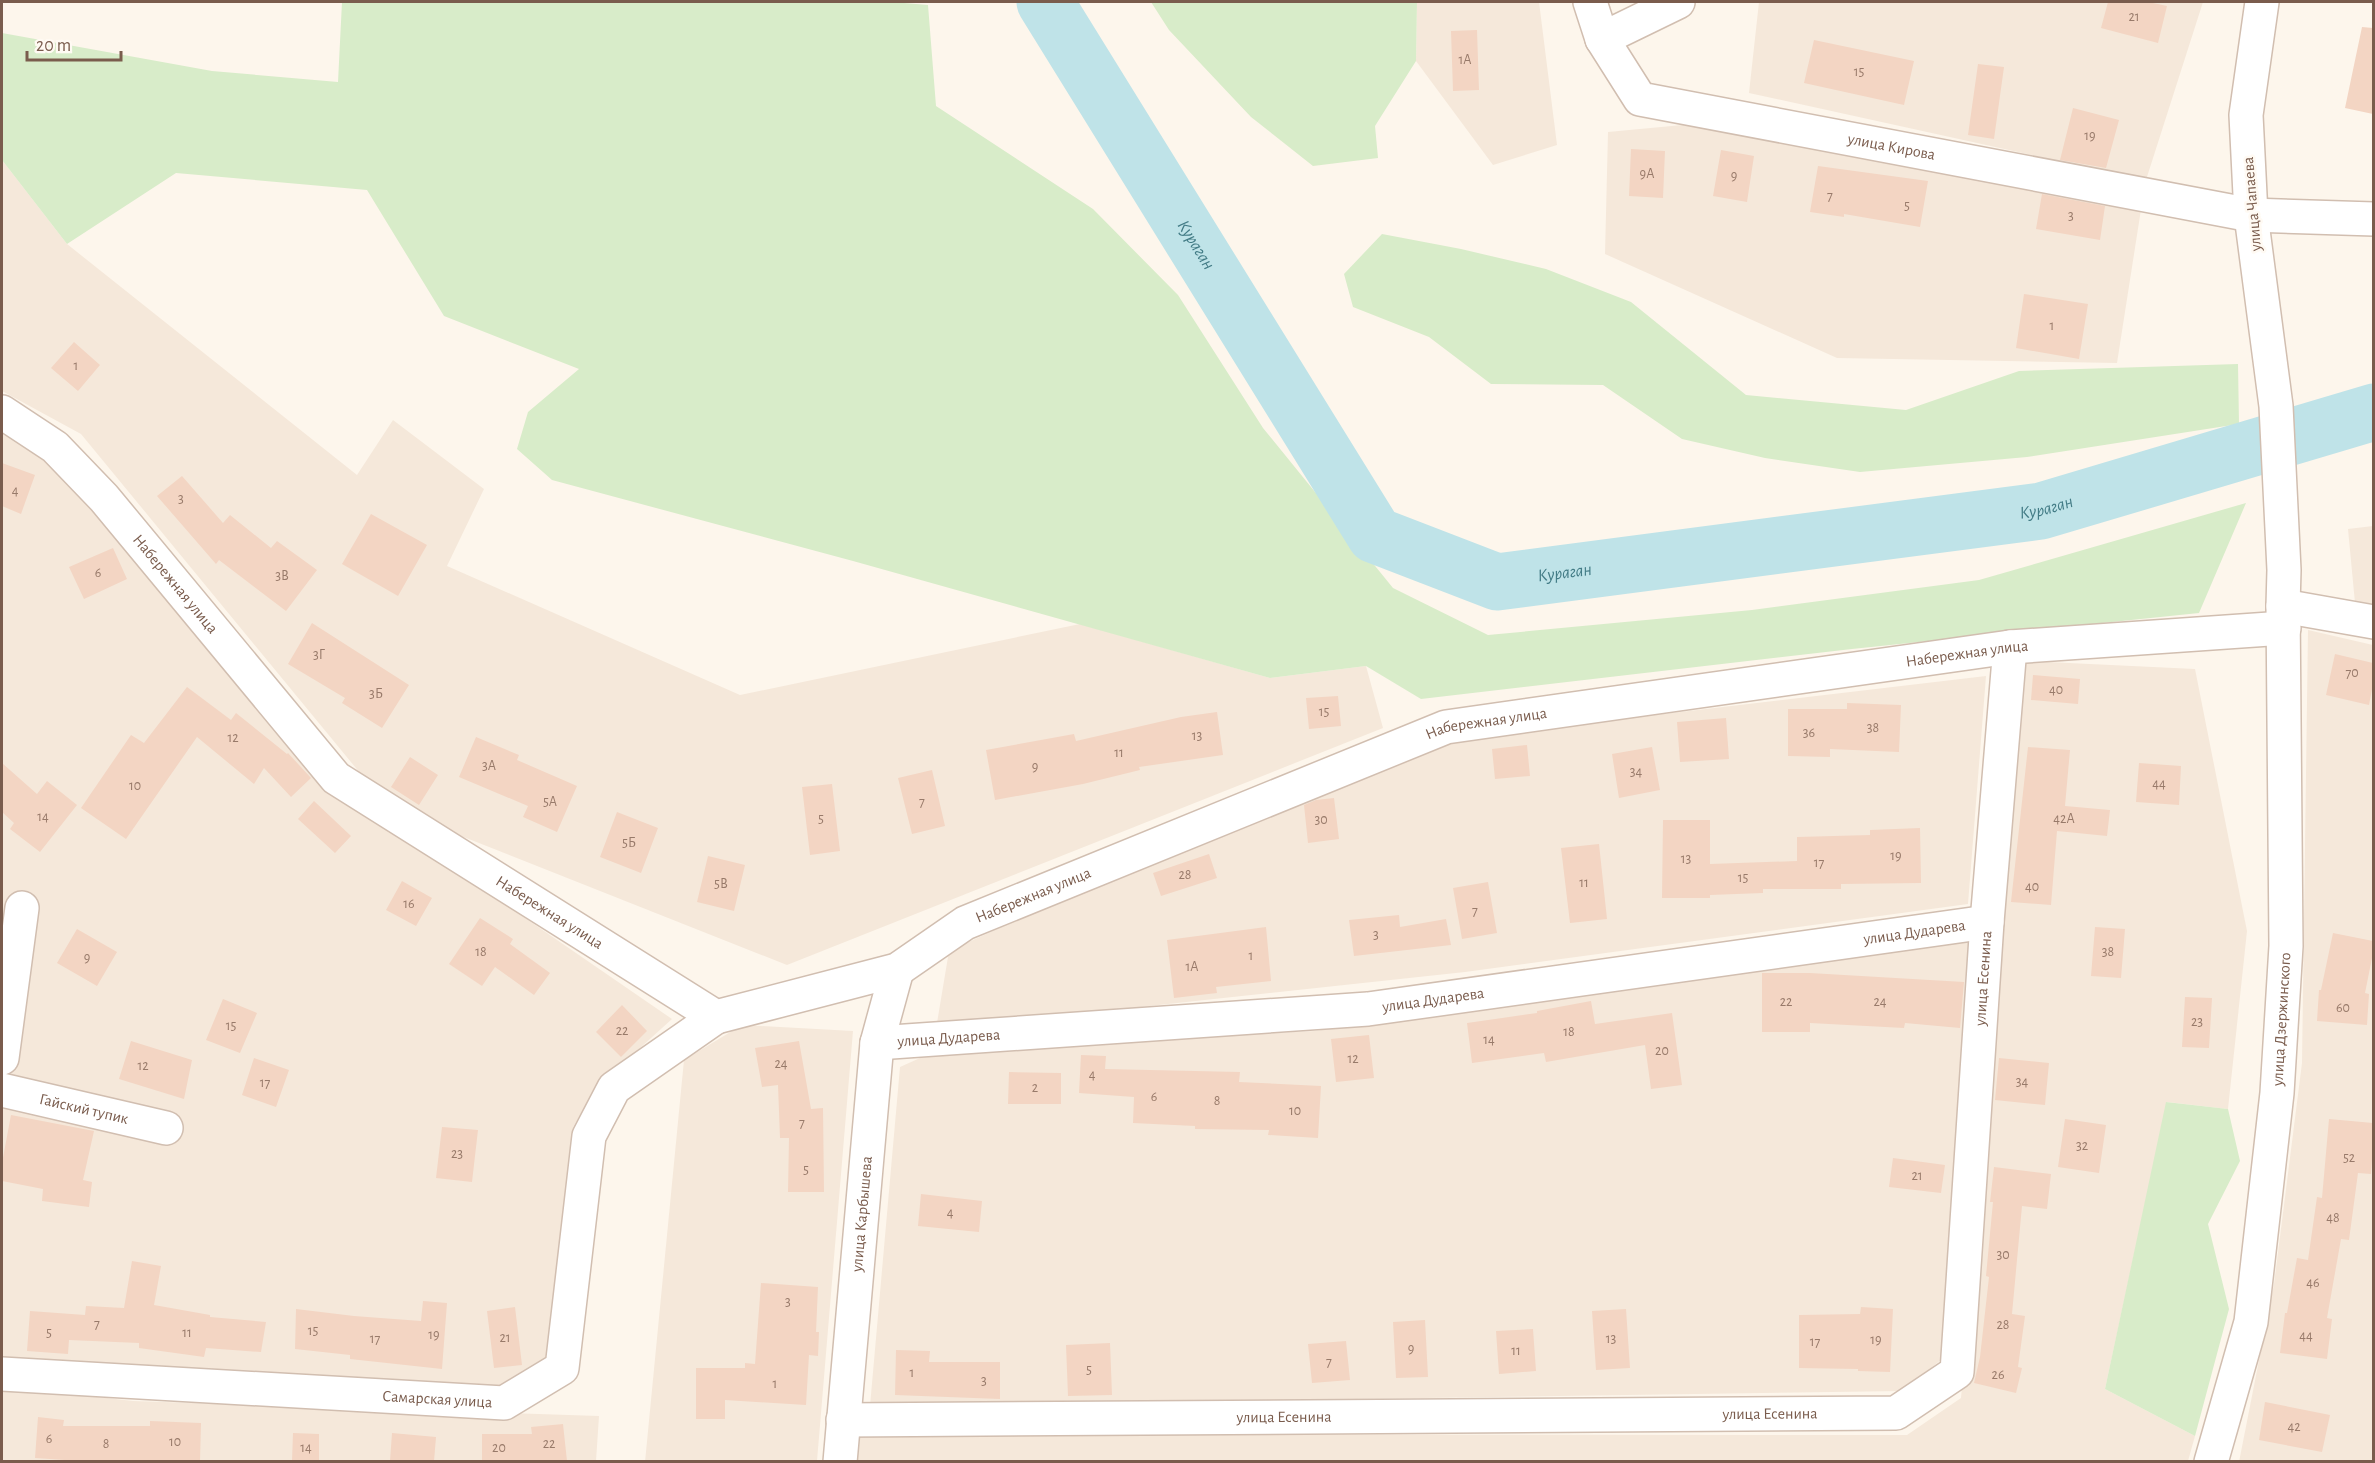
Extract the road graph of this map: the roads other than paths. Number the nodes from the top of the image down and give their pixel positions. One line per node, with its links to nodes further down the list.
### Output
1 (1590, 2): 4 (street, улица Кирова)
2 (1678, 2): 4 (street)
3 (2262, 2): 5 (street, улица Чапаева)
4 (1602, 39): 5 (street, улица Кирова)
5 (2251, 215): 6 (street, улица Кирова); 8 (street, улица Чапаева)
6 (2373, 219)
7 (2, 412): 15 (street, Набережная улица)
8 (2284, 570): 9 (street, улица Дзержинского)
9 (2283, 617): 10 (street, Набережная улица); 11 (street, Набережная улица); 23 (street, улица Дзержинского)
10 (2373, 622)
11 (2010, 647): 13 (street, улица Есенина); 14 (street, Набережная улица)
12 (22, 908): 17 (street)
13 (1987, 922): 16 (street, улица Дударева); 21 (street, улица Есенина)
14 (897, 970): 15 (street, Набережная улица); 16 (street, улица Карбышева)
15 (716, 1017): 20 (street, Самарская улица)
16 (877, 1043): 21 (street, улица Карбышева)
17 (2, 1058)
18 (2, 1090): 19 (street, Гайский тупик)
19 (166, 1128)
20 (2, 1374)
21 (843, 1420): 22 (street, улица Карбышева)
22 (840, 1461)
23 (2211, 1461)

